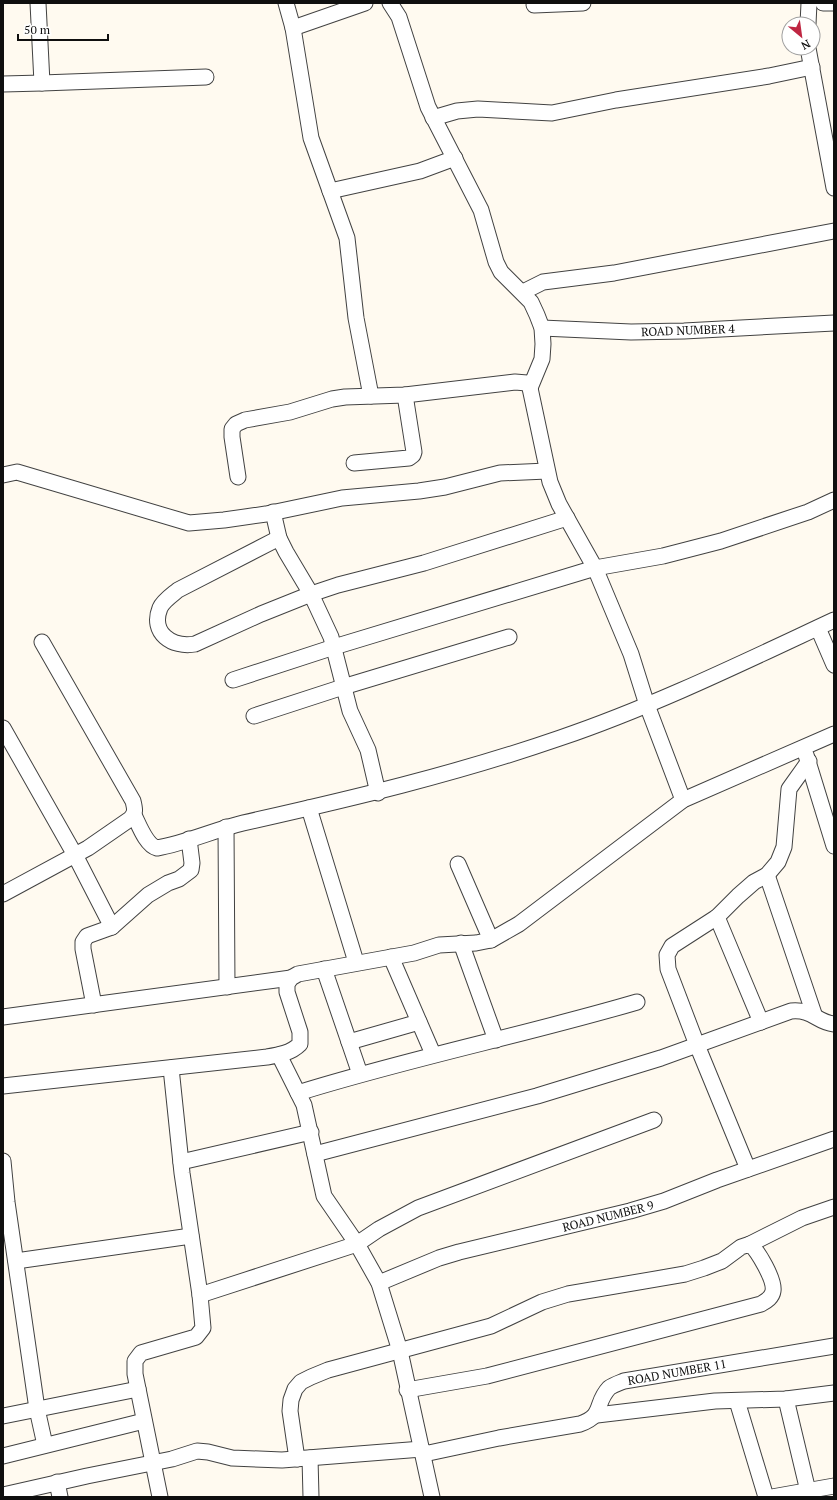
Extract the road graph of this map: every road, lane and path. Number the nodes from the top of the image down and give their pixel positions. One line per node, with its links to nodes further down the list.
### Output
1 (38, 3): 15 (street)
2 (286, 3): 11 (street)
3 (365, 3): 11 (street)
4 (583, 3): 9 (street)
5 (809, 3): 10 (street)
6 (823, 3): 7 (street)
7 (833, 3)
8 (397, 4): 17 (street)
9 (534, 5)
10 (808, 16)
11 (293, 28): 20 (street)
12 (810, 56): 13 (street)
13 (812, 67): 17 (street); 19 (street)
14 (206, 77): 15 (street)
15 (42, 83): 16 (street)
16 (3, 84)
17 (433, 118): 18 (street)
18 (455, 158): 20 (street); 22 (street)
19 (834, 188)
20 (330, 191): 26 (street)
21 (834, 231): 22 (street)
22 (523, 292): 24 (street)
23 (834, 323): 24 (street, ROAD NUMBER 4)
24 (542, 328): 25 (street)
25 (530, 388): 27 (street); 29 (street)
26 (371, 396): 27 (street); 31 (street)
27 (405, 396): 28 (street)
28 (354, 463)
29 (547, 470): 33 (street); 34 (street)
30 (3, 475): 33 (street)
31 (238, 477)
32 (834, 500): 36 (street)
33 (273, 512): 35 (street)
34 (567, 518): 36 (street); 37 (street)
35 (279, 538): 37 (street); 37 (street)
36 (595, 568): 42 (street); 46 (street)
37 (311, 594): 42 (street)
38 (834, 620): 39 (street)
39 (818, 628): 43 (street); 46 (street)
40 (510, 637): 45 (street)
41 (42, 642): 55 (street)
42 (334, 646): 44 (street); 45 (street)
43 (834, 665)
44 (233, 680)
45 (343, 687): 47 (street); 52 (street)
46 (647, 705): 52 (street); 53 (street)
47 (254, 716)
48 (3, 728): 59 (street)
49 (834, 734): 50 (street)
50 (804, 747): 51 (street); 53 (street)
51 (809, 761): 58 (street); 61 (street)
52 (378, 793): 54 (street)
53 (683, 800): 65 (street)
54 (309, 808): 56 (street); 68 (street)
55 (134, 815): 57 (street); 59 (street)
56 (226, 827): 57 (street); 71 (street)
57 (189, 839): 64 (street)
58 (834, 846)
59 (75, 855): 62 (street); 64 (street)
60 (458, 864): 65 (street)
61 (767, 874): 63 (street); 74 (street)
62 (3, 894)
63 (717, 917): 77 (street); 81 (street)
64 (112, 927): 73 (street)
65 (491, 940): 66 (street)
66 (462, 943): 67 (street); 79 (street)
67 (391, 957): 68 (street); 76 (street)
68 (356, 962): 69 (street)
69 (324, 969): 70 (street); 80 (street)
70 (291, 978): 71 (street); 83 (street)
71 (227, 987): 73 (street)
72 (637, 1002): 79 (street)
73 (94, 1005): 75 (street)
74 (814, 1014): 77 (street); 78 (street)
75 (3, 1017)
76 (419, 1022): 80 (street); 82 (street)
77 (760, 1022): 81 (street)
78 (834, 1024)
79 (496, 1040): 82 (street)
80 (349, 1042): 85 (street)
81 (697, 1045): 91 (street); 94 (street)
82 (433, 1054): 85 (street)
83 (279, 1055): 84 (street); 87 (street)
84 (171, 1068): 86 (street); 93 (street)
85 (360, 1074): 87 (street)
86 (3, 1086)
87 (298, 1093): 89 (street)
88 (654, 1120): 97 (street)
89 (311, 1132): 91 (street); 93 (street)
90 (834, 1140): 94 (street, ROAD NUMBER 9)
91 (315, 1154): 97 (street)
92 (3, 1161): 99 (street)
93 (181, 1162): 96 (street)
94 (748, 1169): 100 (street, ROAD NUMBER 9)
95 (834, 1207): 98 (street)
96 (191, 1236): 99 (street); 101 (street)
97 (357, 1244): 100 (street); 101 (street)
98 (750, 1244): 103 (street); 105 (street)
99 (16, 1261): 109 (street)
100 (379, 1283): 103 (street)
101 (200, 1295): 104 (street)
102 (834, 1346): 110 (street, ROAD NUMBER 11)
103 (400, 1351): 105 (street); 116 (street)
104 (138, 1389): 109 (street); 112 (street)
105 (407, 1390): 114 (street)
106 (834, 1393): 107 (street)
107 (786, 1399): 108 (street); 120 (street)
108 (738, 1401): 110 (street); 126 (street)
109 (37, 1409): 111 (street); 113 (street)
110 (596, 1414): 114 (street)
111 (3, 1416)
112 (144, 1421): 113 (street); 117 (street)
113 (45, 1446): 115 (street)
114 (423, 1451): 116 (street); 125 (street)
115 (3, 1456)
116 (303, 1459): 117 (street); 124 (street)
117 (153, 1463): 118 (street); 123 (street)
118 (57, 1482): 121 (street); 122 (street)
119 (834, 1486): 120 (street)
120 (808, 1491): 127 (street)
121 (3, 1495)
122 (60, 1497)
123 (160, 1497)
124 (311, 1497)
125 (432, 1497)
126 (766, 1497)
127 (772, 1497)

